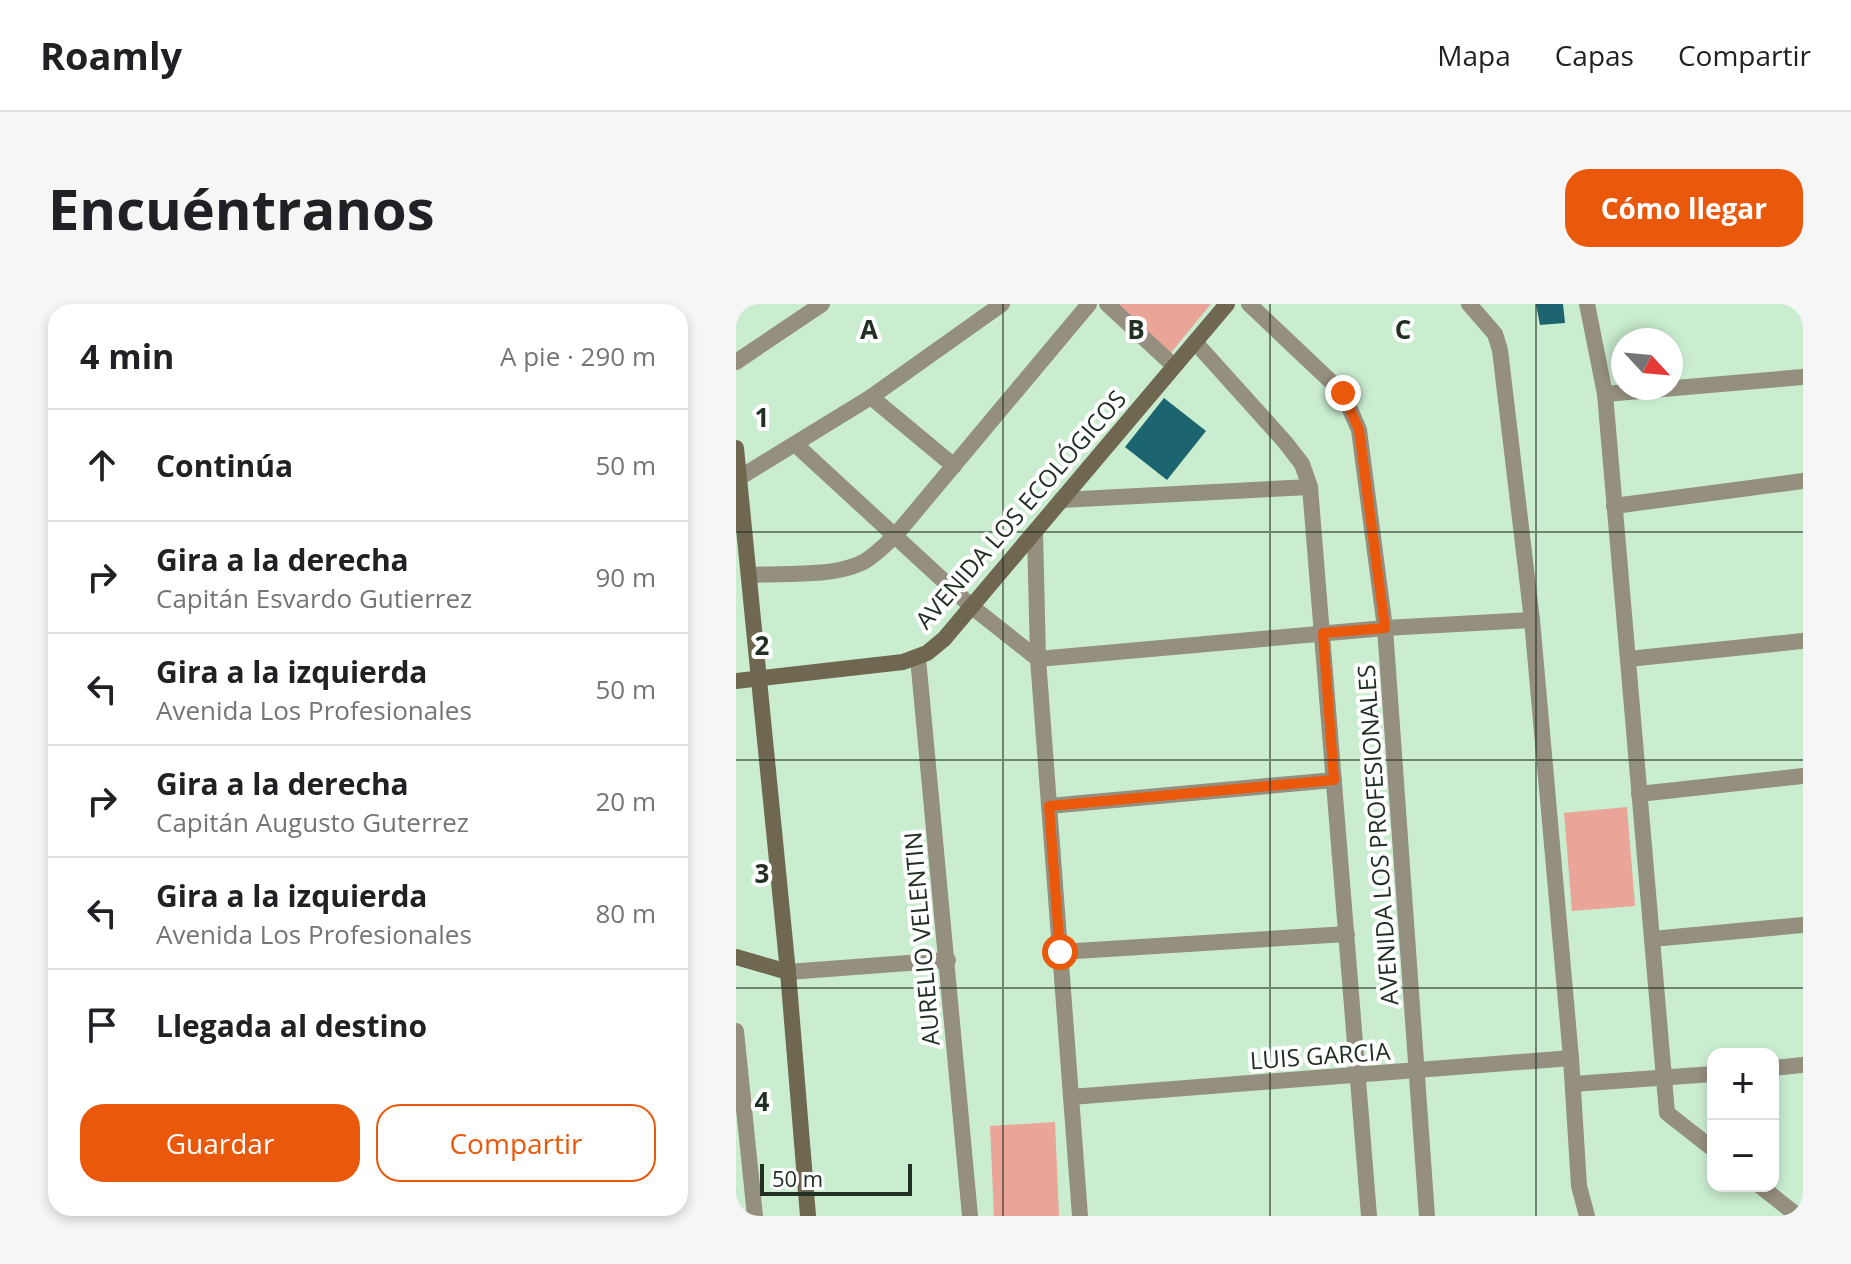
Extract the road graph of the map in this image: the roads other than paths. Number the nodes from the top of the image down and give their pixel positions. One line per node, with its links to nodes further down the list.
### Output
1 (822, 304): 10 (street)
2 (1002, 304): 14 (street)
3 (1089, 304): 17 (street)
4 (1107, 304): 11 (street)
5 (1227, 304): 9 (main road, AVENIDA LOS ECOLÓGICOS)
6 (1249, 304): 28 (street, AVENIDA LOS PROFESIONALES)
7 (1469, 304): 27 (street)
8 (1587, 304): 13 (street)
9 (1195, 342): 11 (main road, AVENIDA LOS ECOLÓGICOS); 20 (street, AVENIDA LOS PROFESIONALES)
10 (736, 362)
11 (1174, 366): 21 (main road, AVENIDA LOS ECOLÓGICOS)
12 (1803, 377): 13 (street)
13 (1605, 394): 22 (street)
14 (871, 397): 15 (street); 17 (street)
15 (795, 444): 18 (street); 24 (street)
16 (736, 448): 18 (main road)
17 (954, 466): 24 (street)
18 (739, 478): 25 (main road)
19 (1803, 481): 22 (street)
20 (1310, 487): 21 (street); 29 (street, AVENIDA LOS PROFESIONALES)
21 (1061, 500): 23 (main road, AVENIDA LOS ECOLÓGICOS)
22 (1614, 506): 33 (street)
23 (1035, 532): 26 (main road, AVENIDA LOS ECOLÓGICOS); 32 (street)
24 (894, 537): 25 (street); 26 (street)
25 (751, 575): 34 (main road)
26 (971, 606): 31 (main road, AVENIDA LOS ECOLÓGICOS); 32 (street)
27 (1532, 620): 28 (street); 48 (street)
28 (1385, 628): 29 (street); 51 (street, AVENIDA LOS PROFESIONALES)
29 (1323, 633): 32 (street); 37 (street, AVENIDA LOS PROFESIONALES)
30 (1803, 641): 33 (street)
31 (918, 658): 34 (main road, AVENIDA LOS ECOLÓGICOS); 45 (street, AURELIO VELENTIN)
32 (1038, 659): 39 (street)
33 (1628, 659): 38 (street)
34 (760, 678): 35 (main road, AVENIDA LOS ECOLÓGICOS); 46 (main road)
35 (736, 681)
36 (1803, 776): 38 (street)
37 (1334, 780): 39 (street); 41 (street, AVENIDA LOS PROFESIONALES)
38 (1639, 794): 42 (street)
39 (1049, 806): 43 (street)
40 (1803, 925): 42 (street)
41 (1347, 934): 43 (street); 53 (street, AVENIDA LOS PROFESIONALES)
42 (1652, 939): 54 (street)
43 (1060, 952): 56 (street)
44 (736, 957): 46 (main road)
45 (948, 960): 46 (street); 61 (street, AURELIO VELENTIN)
46 (788, 972): 60 (main road)
47 (736, 1031): 59 (street)
48 (1571, 1058): 51 (street, LUIS GARCIA); 55 (street)
49 (1803, 1065): 50 (street)
50 (1779, 1067)
51 (1419, 1071): 53 (street, LUIS GARCIA); 64 (street, AVENIDA LOS PROFESIONALES)
52 (1707, 1074): 54 (street)
53 (1358, 1076): 56 (street, LUIS GARCIA); 63 (street, AVENIDA LOS PROFESIONALES)
54 (1664, 1078): 55 (street); 57 (street)
55 (1573, 1084): 65 (street)
56 (1071, 1097): 62 (street)
57 (1707, 1144)
58 (1768, 1192): 66 (street)
59 (755, 1216)
60 (808, 1216)
61 (970, 1216)
62 (1080, 1216)
63 (1369, 1216)
64 (1427, 1216)
65 (1587, 1216)
66 (1798, 1216)

